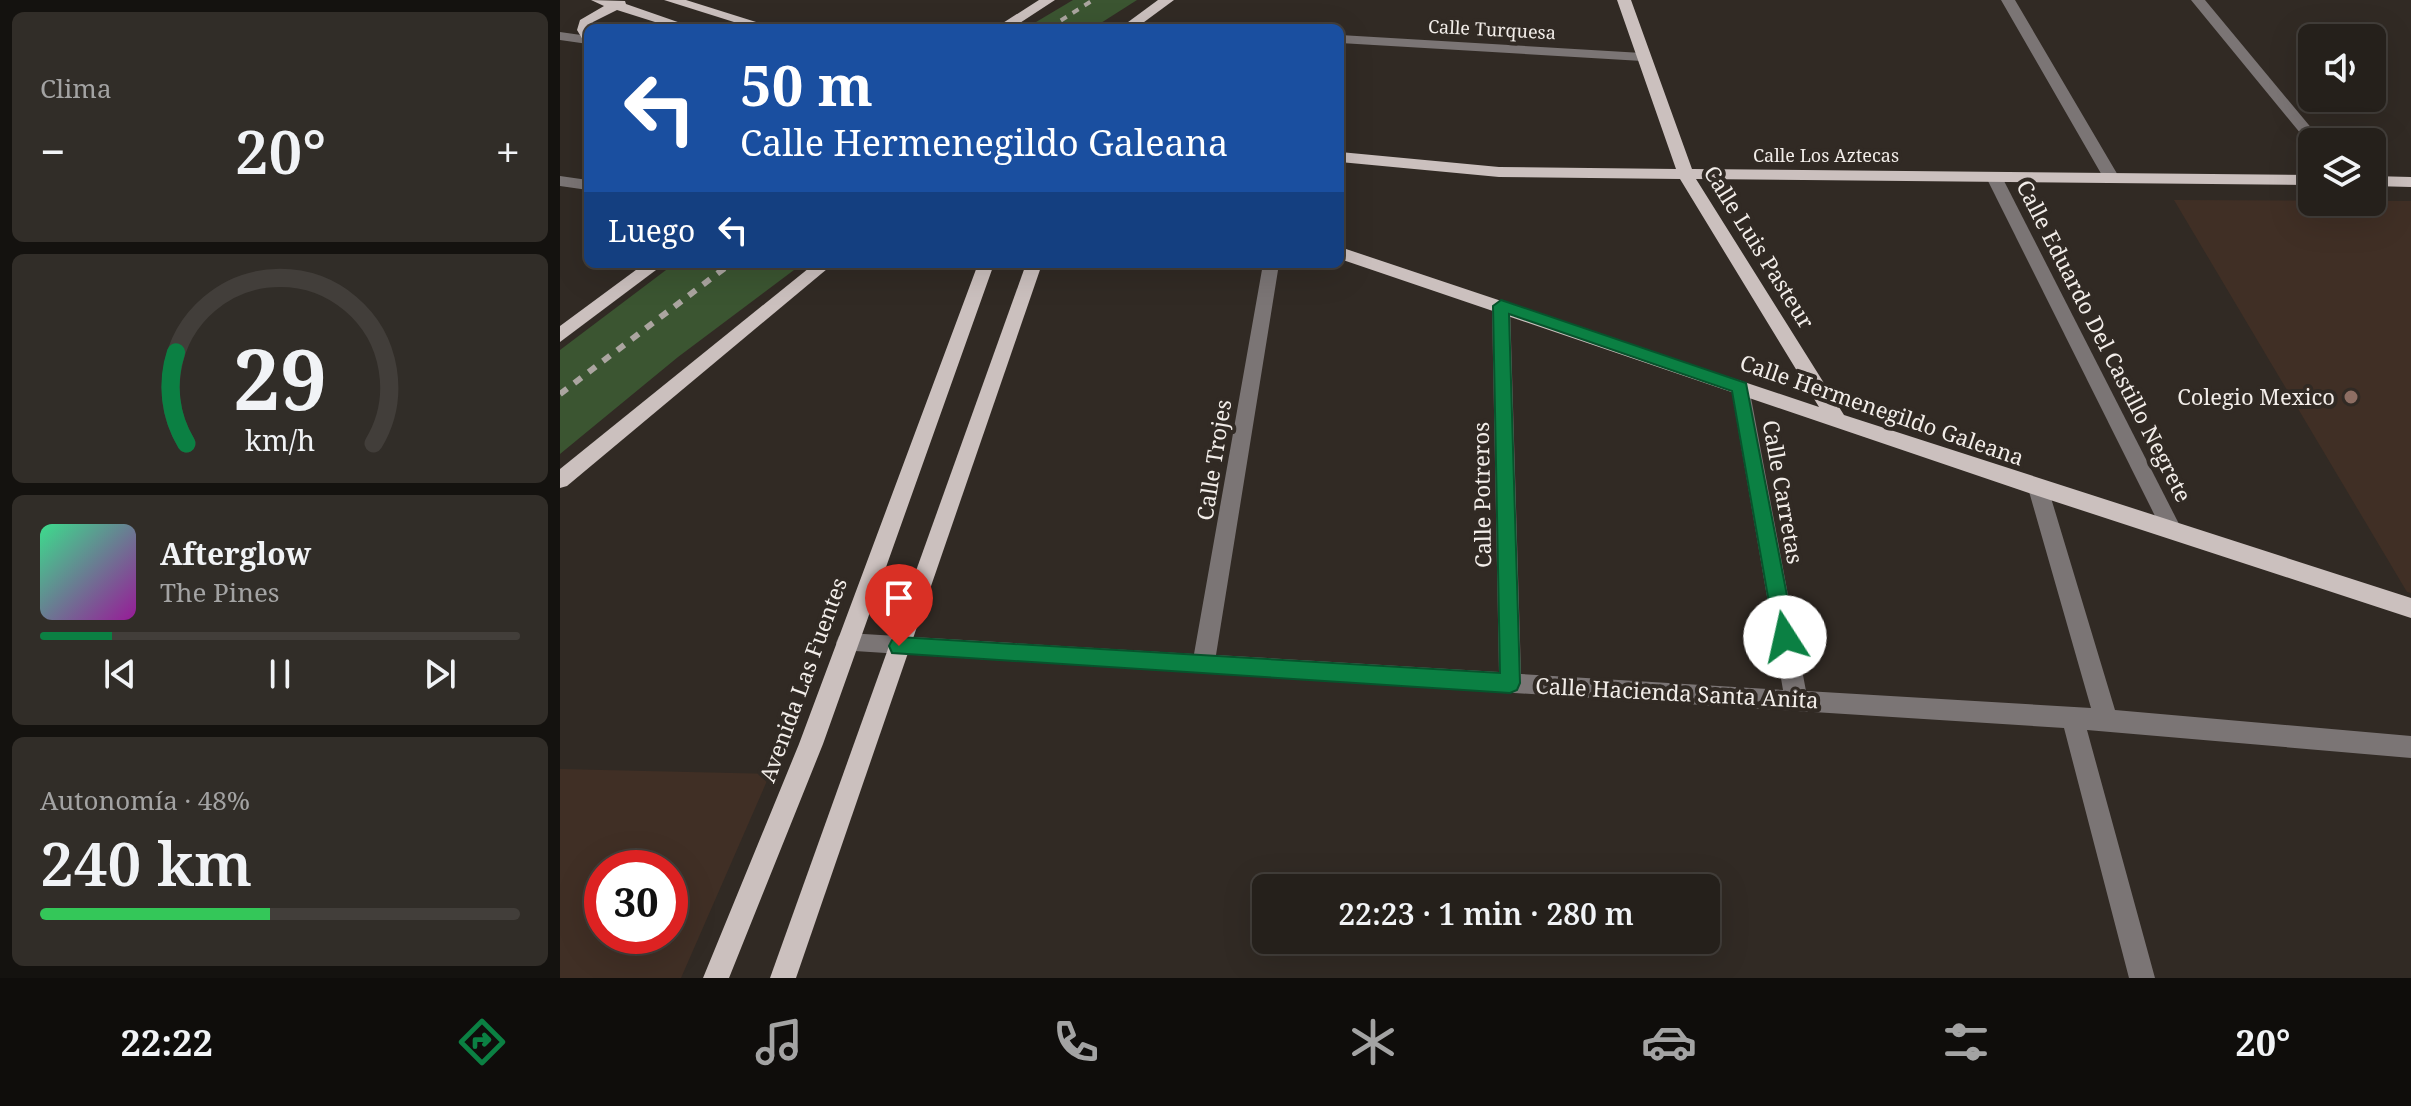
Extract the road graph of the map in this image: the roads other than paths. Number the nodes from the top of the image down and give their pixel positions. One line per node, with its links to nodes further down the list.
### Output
1 (598, 0): 8 (main road)
2 (1048, 0): 12 (main road)
3 (1167, 0): 13 (main road)
4 (1624, 0): 17 (main road, Calle Luis Pasteur)
5 (2008, 0): 22 (street)
6 (2198, 0): 18 (street)
7 (681, 1): 11 (main road)
8 (622, 3): 9 (main road); 10 (main road)
9 (586, 24)
10 (677, 24)
11 (755, 24)
12 (1009, 24)
13 (1132, 24)
14 (560, 36): 15 (street)
15 (584, 38)
16 (1344, 39): 17 (street, Calle Turquesa)
17 (1642, 57): 20 (main road, Calle Luis Pasteur)
18 (2303, 128)
19 (1344, 157): 20 (main road, Calle Los Aztecas)
20 (1686, 175): 21 (main road, Calle Los Aztecas); 37 (main road, Calle Luis Pasteur)
21 (1994, 177): 22 (main road, Calle Los Aztecas); 40 (street, Calle Eduardo Del Castillo Negrete)
22 (2111, 177): 23 (main road, Calle Los Aztecas)
23 (2298, 180)
24 (560, 181): 27 (street)
25 (2386, 181): 26 (main road)
26 (2411, 182)
27 (584, 184)
28 (1344, 254): 34 (main road, Calle Hermenegildo Galeana)
29 (651, 268): 35 (main road)
30 (820, 268): 38 (main road)
31 (985, 268): 42 (main road, Avenida Las Fuentes)
32 (1033, 268): 43 (main road)
33 (1270, 268): 44 (street, Calle Trojes)
34 (1501, 306): 36 (main road, Calle Hermenegildo Galeana); 45 (street, Calle Potreros)
35 (560, 335)
36 (1740, 387): 37 (main road, Calle Hermenegildo Galeana); 46 (street, Calle Carretas)
37 (1838, 421): 39 (main road, Calle Hermenegildo Galeana)
38 (560, 480)
39 (2038, 488): 40 (main road, Calle Hermenegildo Galeana); 48 (street)
40 (2171, 528): 41 (main road, Calle Hermenegildo Galeana)
41 (2411, 608)
42 (847, 643): 43 (street, Calle Hacienda Santa Anita); 50 (main road, Avenida Las Fuentes)
43 (899, 646): 44 (street, Calle Hacienda Santa Anita); 51 (main road)
44 (1204, 663): 45 (street, Calle Hacienda Santa Anita)
45 (1510, 683): 46 (street, Calle Hacienda Santa Anita)
46 (1796, 699): 47 (street, Calle Hacienda Santa Anita)
47 (2073, 720): 48 (street, Calle Hacienda Santa Anita); 52 (street)
48 (2106, 720): 49 (street, Calle Hacienda Santa Anita)
49 (2411, 747)
50 (716, 978)
51 (783, 978)
52 (2142, 978)

